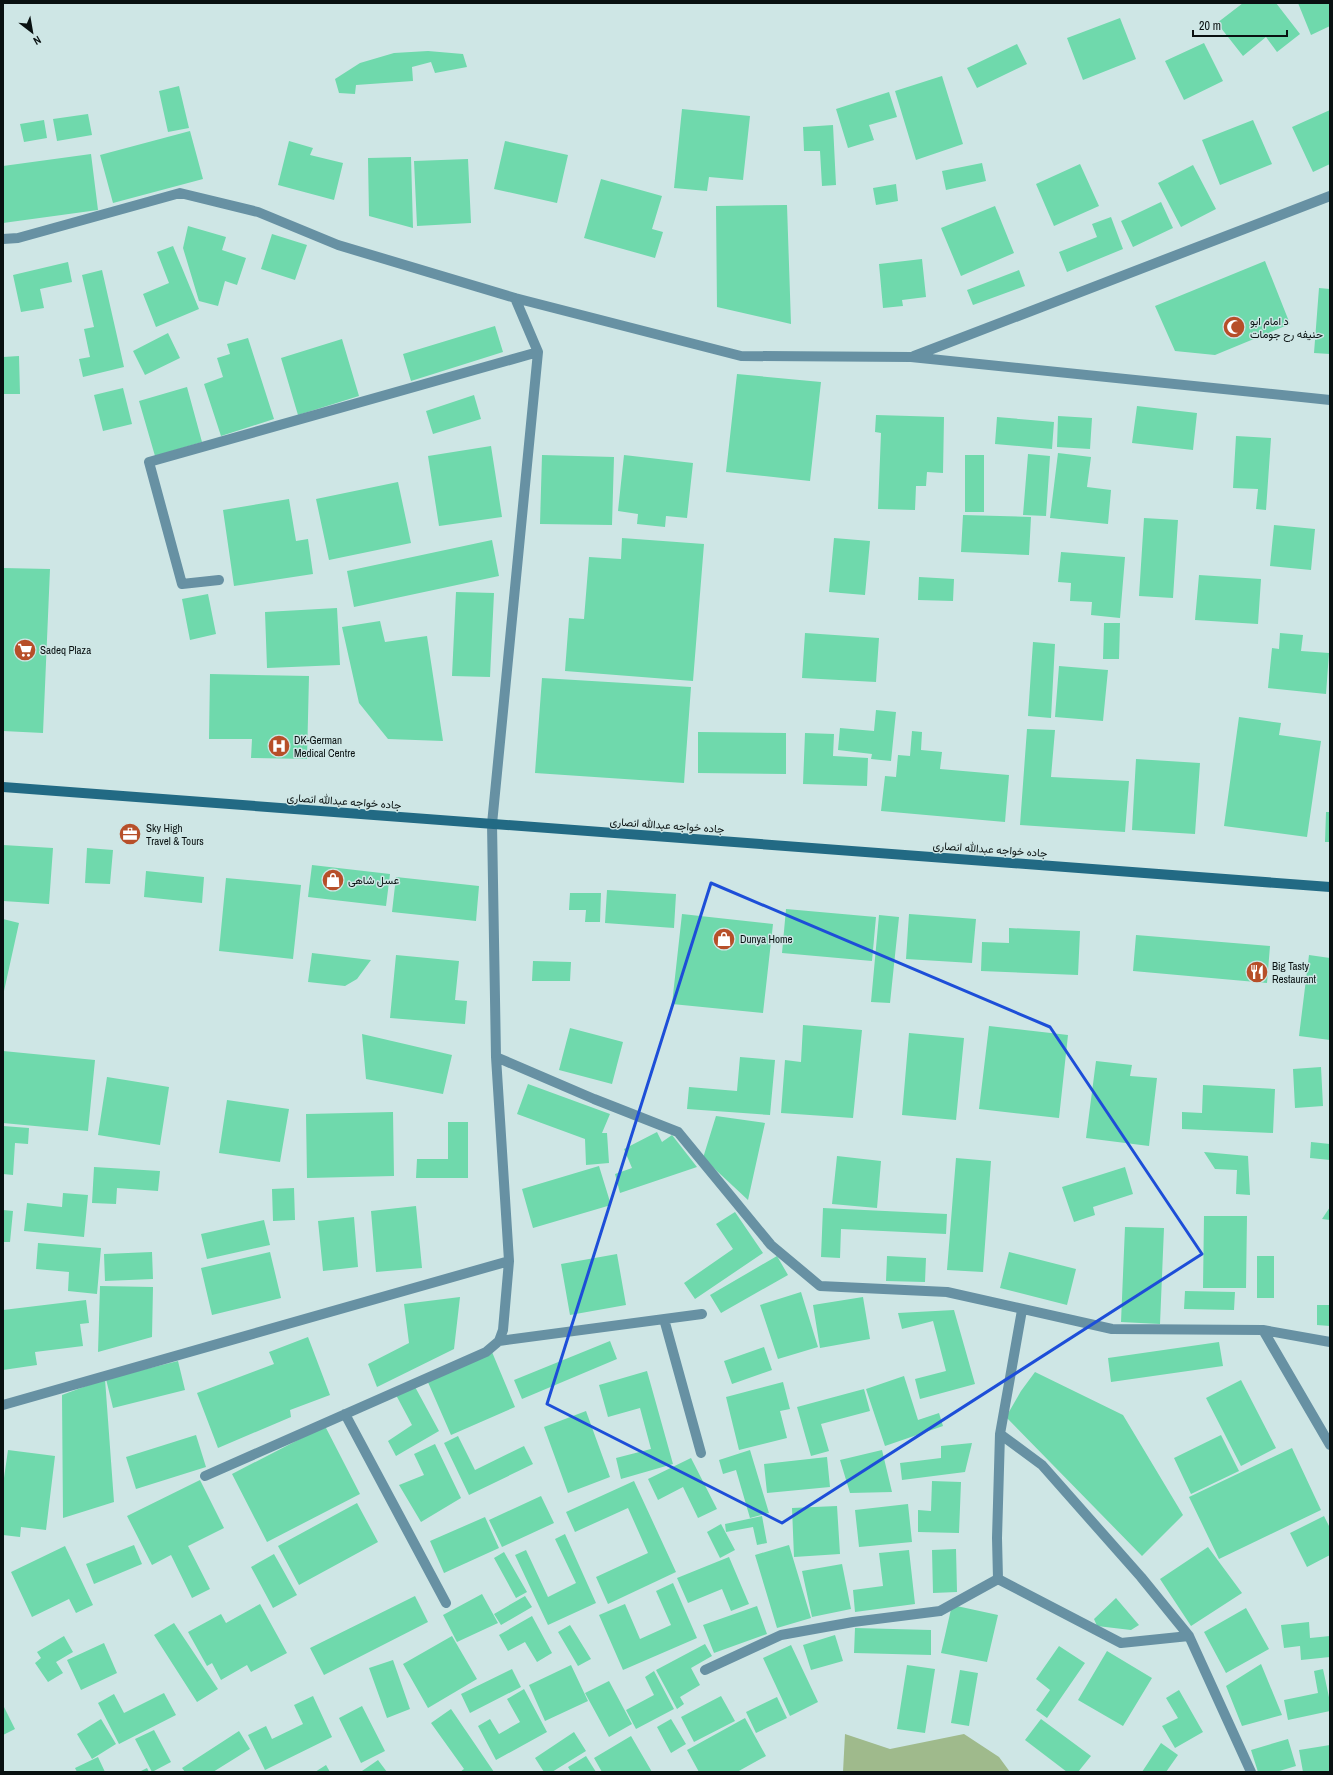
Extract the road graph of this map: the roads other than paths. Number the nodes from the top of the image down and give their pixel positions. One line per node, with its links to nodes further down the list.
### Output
1 (1330, 196): 5 (street)
2 (3, 238): 3 (street)
3 (515, 298): 4 (street); 5 (street)
4 (538, 352): 7 (street); 9 (street)
5 (911, 357): 6 (street)
6 (1330, 400)
7 (219, 580)
8 (3, 787): 9 (main road, جاده خواجه عبدالله انصاری)
9 (492, 824): 10 (main road, جاده خواجه عبدالله انصاری); 11 (street)
10 (1330, 887)
11 (496, 1057): 12 (street); 13 (street)
12 (509, 1261): 17 (street); 19 (street)
13 (1022, 1310): 16 (street); 21 (street)
14 (702, 1314): 15 (street)
15 (664, 1319): 17 (street); 23 (street)
16 (1262, 1330): 18 (street); 22 (street)
17 (499, 1341): 20 (street)
18 (1330, 1342)
19 (3, 1405)
20 (345, 1414): 24 (street); 26 (street)
21 (1000, 1434): 25 (street); 27 (street)
22 (1330, 1445)
23 (700, 1453)
24 (205, 1476)
25 (998, 1579): 27 (street); 28 (street)
26 (446, 1603)
27 (1189, 1636): 29 (street)
28 (705, 1670)
29 (1251, 1772)

